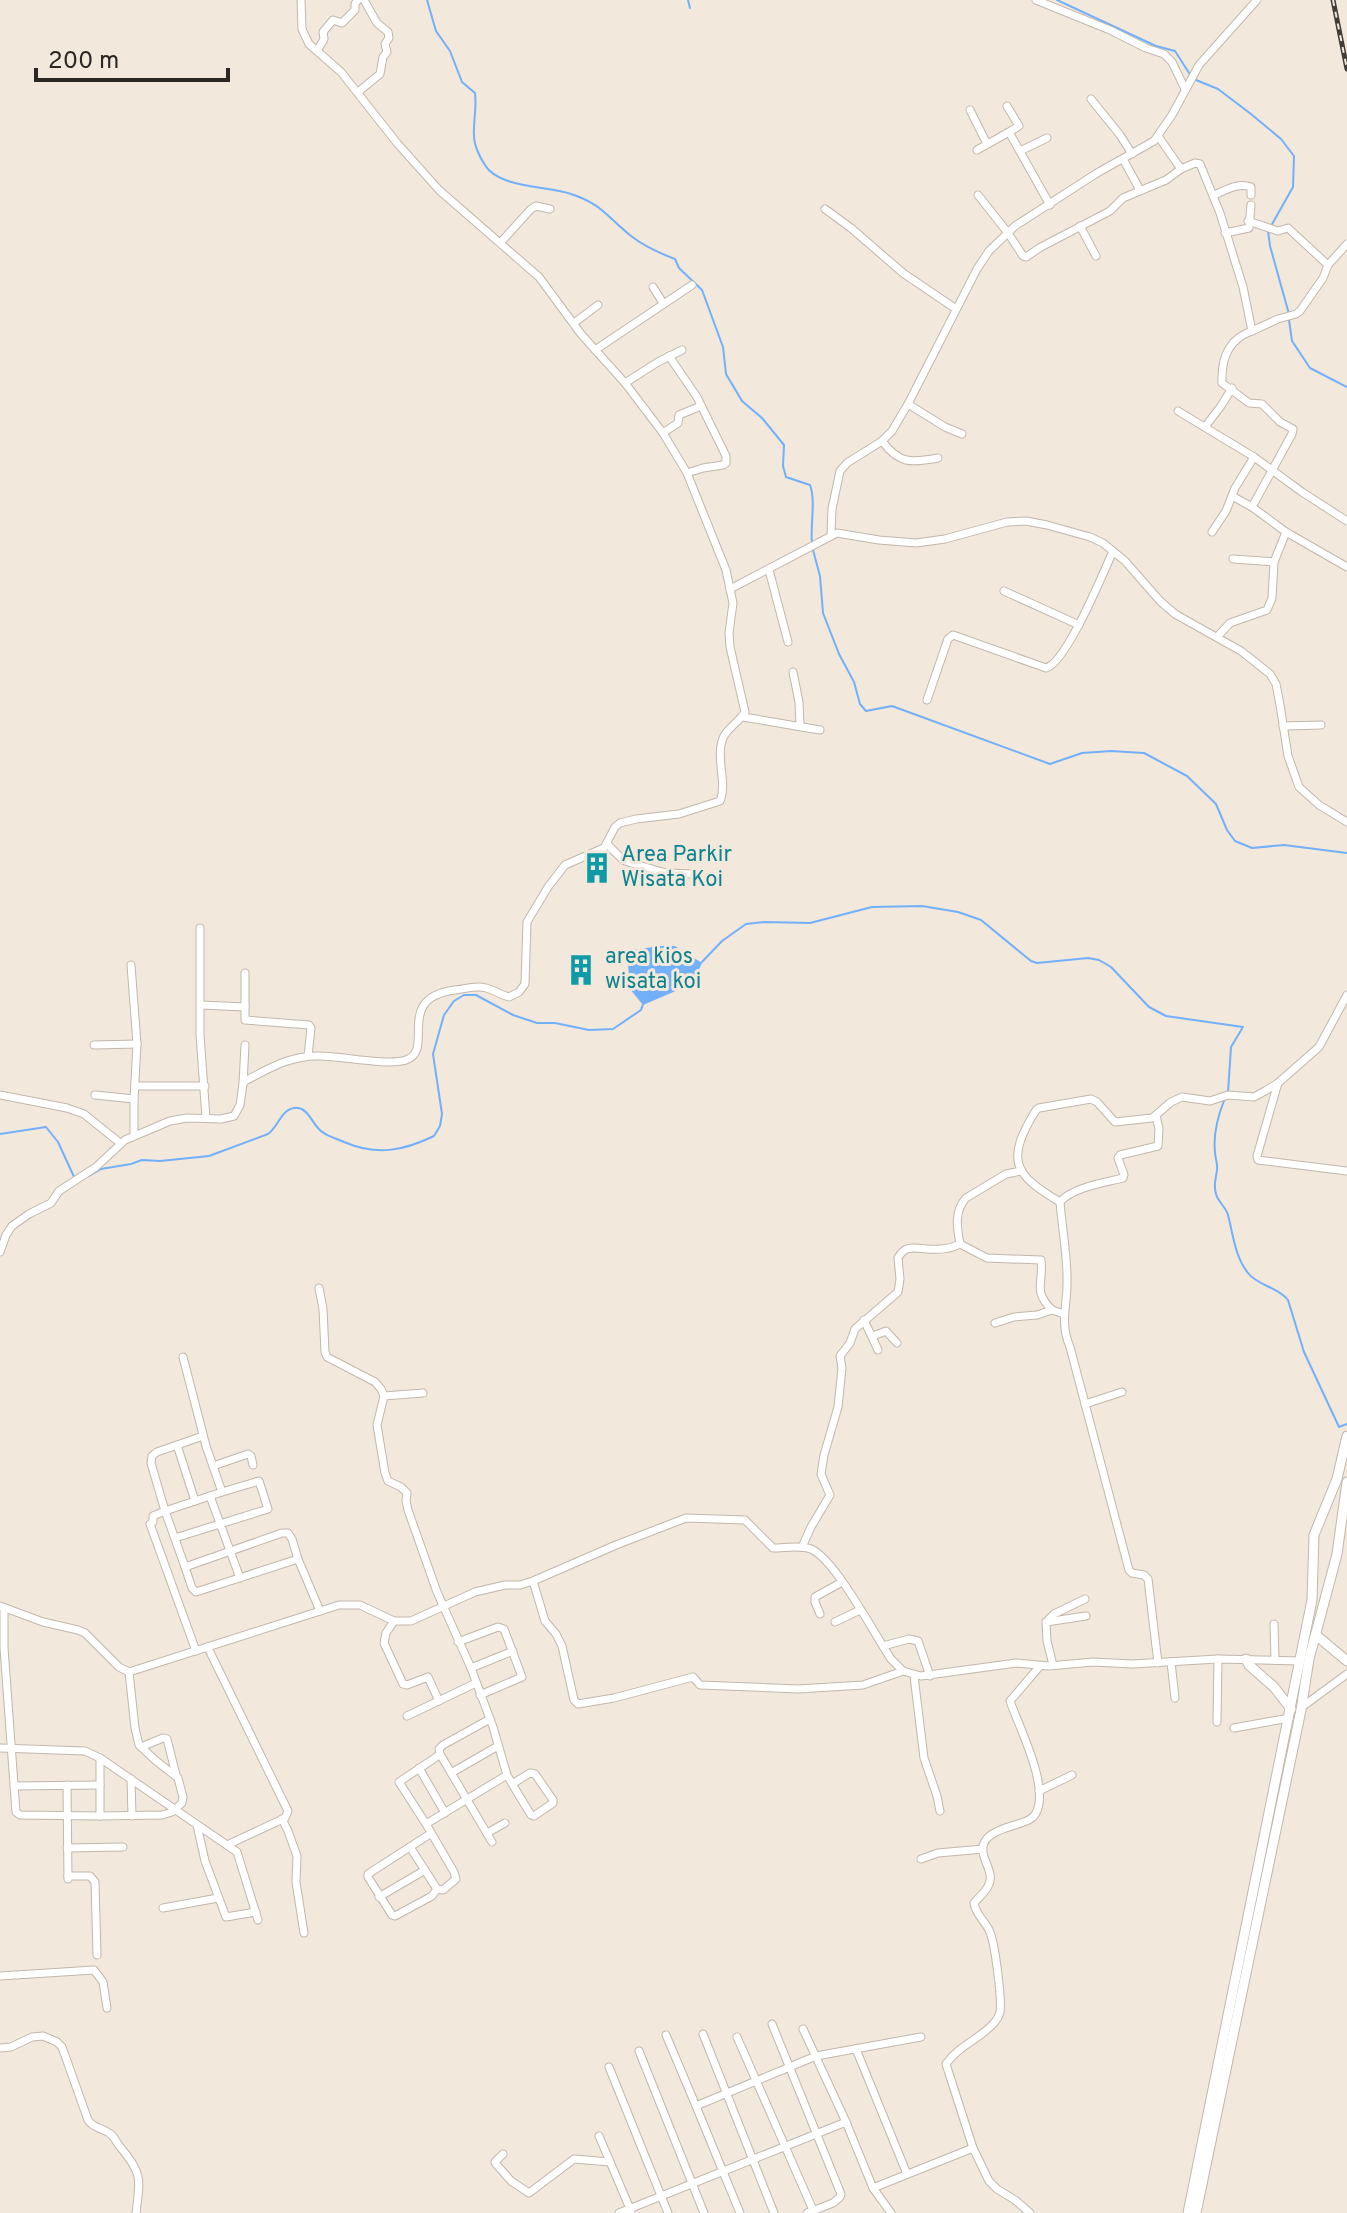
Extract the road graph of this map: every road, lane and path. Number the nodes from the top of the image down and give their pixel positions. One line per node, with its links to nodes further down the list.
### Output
1 (301, 0): 6 (street)
2 (358, 0): 6 (street)
3 (364, 0): 8 (street)
4 (1036, 0): 7 (street)
5 (1254, 1): 7 (street)
6 (317, 51): 8 (street)
7 (1185, 89): 13 (street)
8 (358, 92): 33 (street)
9 (1091, 99): 18 (street)
10 (1007, 106): 12 (street)
11 (970, 110): 15 (street)
12 (1009, 132): 15 (street); 17 (street)
13 (1158, 136): 18 (street); 20 (street)
14 (1047, 138): 17 (street)
15 (987, 144): 16 (street)
16 (977, 150)
17 (1020, 151): 25 (street)
18 (1132, 154): 19 (street)
19 (1123, 159): 21 (street); 25 (street)
20 (1181, 169): 21 (street); 23 (street)
21 (1140, 190): 30 (street)
22 (978, 195): 31 (street)
23 (1214, 195): 24 (street); 32 (street)
24 (1251, 195)
25 (1050, 205): 31 (street)
26 (1251, 205): 29 (street)
27 (550, 209): 33 (street)
28 (825, 209): 41 (street)
29 (1248, 221): 32 (street); 36 (street)
30 (1080, 226): 31 (street); 35 (street)
31 (1008, 233): 41 (street)
32 (1225, 233): 43 (street)
33 (501, 242): 42 (street)
34 (1347, 244): 36 (street)
35 (1096, 256)
36 (1328, 265): 43 (street)
37 (692, 285): 39 (street)
38 (653, 287): 39 (street)
39 (663, 303): 44 (street)
40 (598, 305): 42 (street)
41 (956, 309): 49 (street)
42 (574, 323): 44 (street)
43 (1252, 331): 48 (street)
44 (595, 350): 47 (street)
45 (682, 350): 46 (street)
46 (669, 356): 47 (street); 50 (street)
47 (625, 383): 53 (street)
48 (1232, 388): 52 (street); 58 (street)
49 (908, 404): 54 (street); 55 (street)
50 (701, 406): 53 (street); 59 (street)
51 (1178, 411): 52 (street)
52 (1205, 427): 56 (street)
53 (663, 433): 59 (street)
54 (962, 434)
55 (882, 441): 57 (street); 65 (street)
56 (1254, 457): 58 (street); 60 (street)
57 (938, 458)
58 (1274, 471): 61 (street); 62 (street)
59 (687, 473): 71 (street)
60 (1232, 496): 61 (street); 63 (street)
61 (1252, 507): 64 (street)
62 (1347, 521)
63 (1212, 532)
64 (1286, 532): 68 (street); 69 (street)
65 (831, 535): 66 (street); 70 (street)
66 (1113, 551): 73 (street); 74 (street)
67 (1233, 559): 68 (street)
68 (1274, 562): 74 (street)
69 (1347, 567)
70 (769, 570): 71 (street); 75 (street)
71 (730, 589): 78 (street)
72 (1004, 591): 73 (street)
73 (1079, 625): 77 (street)
74 (1217, 637): 81 (street)
75 (788, 642)
76 (793, 672): 80 (street)
77 (927, 700)
78 (743, 717): 80 (street); 84 (street)
79 (1321, 725): 81 (street)
80 (800, 726): 82 (street)
81 (1283, 726): 83 (street)
82 (820, 730)
83 (1347, 822)
84 (607, 844): 85 (street); 95 (street)
85 (693, 874)
86 (200, 928): 90 (street)
87 (131, 965): 92 (street)
88 (245, 973): 91 (street)
89 (1347, 995): 96 (street)
90 (201, 1005): 91 (street); 99 (street)
91 (245, 1007): 95 (street)
92 (137, 1044): 93 (street); 98 (street)
93 (94, 1045)
94 (245, 1045): 97 (street)
95 (308, 1056): 97 (street)
96 (1278, 1083): 103 (street); 108 (street)
97 (243, 1084): 104 (street)
98 (136, 1086): 99 (street); 102 (street)
99 (205, 1086): 104 (street)
100 (0, 1095): 106 (street)
101 (95, 1095): 102 (street)
102 (134, 1099): 105 (street)
103 (1156, 1115): 107 (street); 109 (street)
104 (206, 1118): 105 (street)
105 (134, 1136): 106 (street)
106 (120, 1143): 111 (street)
107 (1021, 1171): 109 (street); 110 (street)
108 (1347, 1171)
109 (1060, 1202): 114 (street)
110 (960, 1244): 113 (street); 115 (street)
111 (0, 1252)
112 (319, 1288): 123 (street)
113 (1052, 1310): 114 (street); 116 (street)
114 (1064, 1314): 124 (street)
115 (864, 1320): 117 (street); 137 (street)
116 (995, 1323)
117 (873, 1336): 118 (street); 119 (street)
118 (897, 1343)
119 (878, 1350)
120 (183, 1357): 125 (street)
121 (1122, 1392): 124 (street)
122 (423, 1393): 123 (street)
123 (384, 1396): 145 (street)
124 (1085, 1404): 167 (street)
125 (203, 1436): 127 (street); 129 (street)
126 (1347, 1436): 164 (main road)
127 (177, 1445): 133 (street); 134 (street)
128 (253, 1465): 129 (street)
129 (213, 1466): 131 (street)
130 (1347, 1482): 155 (main road)
131 (222, 1492): 132 (street); 135 (street)
132 (210, 1496): 133 (street); 135 (street)
133 (195, 1501): 134 (street)
134 (165, 1511): 136 (street); 159 (street)
135 (220, 1525): 136 (street); 138 (street)
136 (175, 1538): 140 (street)
137 (802, 1547): 142 (street); 143 (street)
138 (231, 1551): 139 (street); 140 (street); 141 (street)
139 (298, 1559): 141 (street); 148 (street)
140 (185, 1567): 141 (street)
141 (240, 1578)
142 (533, 1581): 145 (street); 171 (street)
143 (842, 1582): 147 (street); 149 (street)
144 (1085, 1599): 153 (street)
145 (443, 1606): 151 (street); 156 (street)
146 (2, 1607): 172 (street); 183 (street)
147 (860, 1610): 152 (street); 157 (street)
148 (320, 1611): 151 (street); 158 (street)
149 (820, 1614)
150 (1086, 1616): 153 (street)
151 (394, 1621): 179 (street)
152 (835, 1622)
153 (1046, 1622): 168 (street)
154 (1274, 1624): 163 (street)
155 (1316, 1635): 165 (main road); 180 (main road)
156 (458, 1642): 160 (street); 170 (street)
157 (883, 1646): 171 (street); 175 (street)
158 (208, 1648): 159 (street); 211 (street)
159 (196, 1651): 172 (street)
160 (513, 1651): 170 (street); 177 (street)
161 (1218, 1659): 162 (street); 166 (street); 185 (street)
162 (1246, 1659): 163 (street); 181 (main road)
163 (1275, 1660): 164 (street)
164 (1300, 1661): 181 (main road)
165 (1347, 1661)
166 (1171, 1662): 167 (street); 178 (street)
167 (1158, 1663): 168 (street)
168 (1053, 1665): 169 (street)
169 (1040, 1666): 175 (street); 203 (street)
170 (471, 1668): 176 (street)
171 (903, 1671): 174 (street)
172 (129, 1672): 188 (street)
173 (1347, 1674): 180 (street)
174 (914, 1676): 175 (street); 206 (street)
175 (930, 1676)
176 (476, 1683): 177 (street); 179 (street)
177 (480, 1695): 184 (street)
178 (1175, 1698)
179 (439, 1701): 182 (street)
180 (1302, 1707): 217 (main road)
181 (1290, 1714): 186 (street); 217 (main road)
182 (407, 1716)
183 (4, 1718): 190 (street)
184 (490, 1719): 187 (street); 191 (street)
185 (1217, 1722)
186 (1234, 1728)
187 (498, 1746): 194 (street); 196 (street)
188 (141, 1747): 195 (street); 195 (street)
189 (0, 1748): 190 (street)
190 (11, 1748): 192 (street); 202 (street)
191 (440, 1754): 193 (street); 194 (street)
192 (100, 1758): 198 (street); 201 (street)
193 (419, 1768): 207 (street); 213 (street)
194 (451, 1773): 204 (street)
195 (176, 1775): 205 (street)
196 (507, 1775): 199 (street); 204 (street)
197 (1072, 1775): 203 (street)
198 (131, 1779): 205 (street); 210 (street)
199 (512, 1784): 199 (street)
200 (67, 1785): 201 (street); 202 (street); 208 (street)
201 (100, 1785): 209 (street)
202 (14, 1786): 208 (street)
203 (1039, 1791): 223 (street)
204 (467, 1800): 207 (street); 215 (street)
205 (175, 1810): 210 (street); 214 (street)
206 (940, 1811)
207 (445, 1813): 213 (street)
208 (68, 1816): 209 (street); 222 (street)
209 (100, 1816): 210 (street)
210 (132, 1816)
211 (282, 1819): 219 (street); 230 (street)
212 (505, 1823): 215 (street)
213 (426, 1824): 216 (street)
214 (197, 1825): 219 (street); 228 (street)
215 (487, 1833): 218 (street)
216 (430, 1834): 221 (street); 226 (street)
217 (1270, 1834): 272 (main road); 273 (main road)
218 (492, 1842)
219 (227, 1845): 228 (street)
220 (123, 1847): 222 (street)
221 (410, 1847): 225 (street); 227 (street)
222 (67, 1848): 231 (street)
223 (983, 1849): 224 (street); 253 (street)
224 (921, 1859)
225 (425, 1870): 226 (street); 227 (street)
226 (437, 1889): 227 (street)
227 (379, 1897)
228 (218, 1898): 229 (street)
229 (163, 1908)
230 (304, 1933)
231 (97, 1955)
232 (0, 1976): 233 (street)
233 (107, 2008)
234 (772, 2024): 245 (street)
235 (803, 2029): 243 (street)
236 (703, 2034): 247 (street)
237 (666, 2035): 248 (street)
238 (737, 2037): 246 (street)
239 (921, 2037): 241 (street)
240 (0, 2048): 265 (street)
241 (856, 2049): 243 (street); 258 (street)
242 (639, 2051): 259 (street)
243 (816, 2056): 245 (street); 249 (street)
244 (609, 2067): 261 (street)
245 (790, 2067): 246 (street); 250 (street)
246 (757, 2081): 247 (street); 252 (street)
247 (726, 2093): 248 (street); 255 (street)
248 (696, 2106): 257 (street)
249 (846, 2122): 250 (street); 260 (street)
250 (816, 2134): 252 (street); 263 (street)
251 (599, 2136): 256 (street)
252 (785, 2147): 255 (street); 263 (street)
253 (973, 2148): 258 (street); 264 (street)
254 (503, 2154): 256 (street)
255 (753, 2160): 257 (street); 270 (street)
256 (610, 2162): 262 (street)
257 (724, 2171): 259 (street); 269 (street)
258 (907, 2174): 260 (street)
259 (692, 2184): 261 (street); 268 (street)
260 (873, 2188): 271 (street)
261 (662, 2196): 262 (street); 267 (street)
262 (631, 2211): 266 (street)
263 (810, 2212)
264 (1026, 2212)
265 (136, 2213)
266 (619, 2213)
267 (668, 2213)
268 (704, 2213)
269 (740, 2213)
270 (774, 2213)
271 (891, 2213)
272 (1188, 2213)
273 (1196, 2213)

